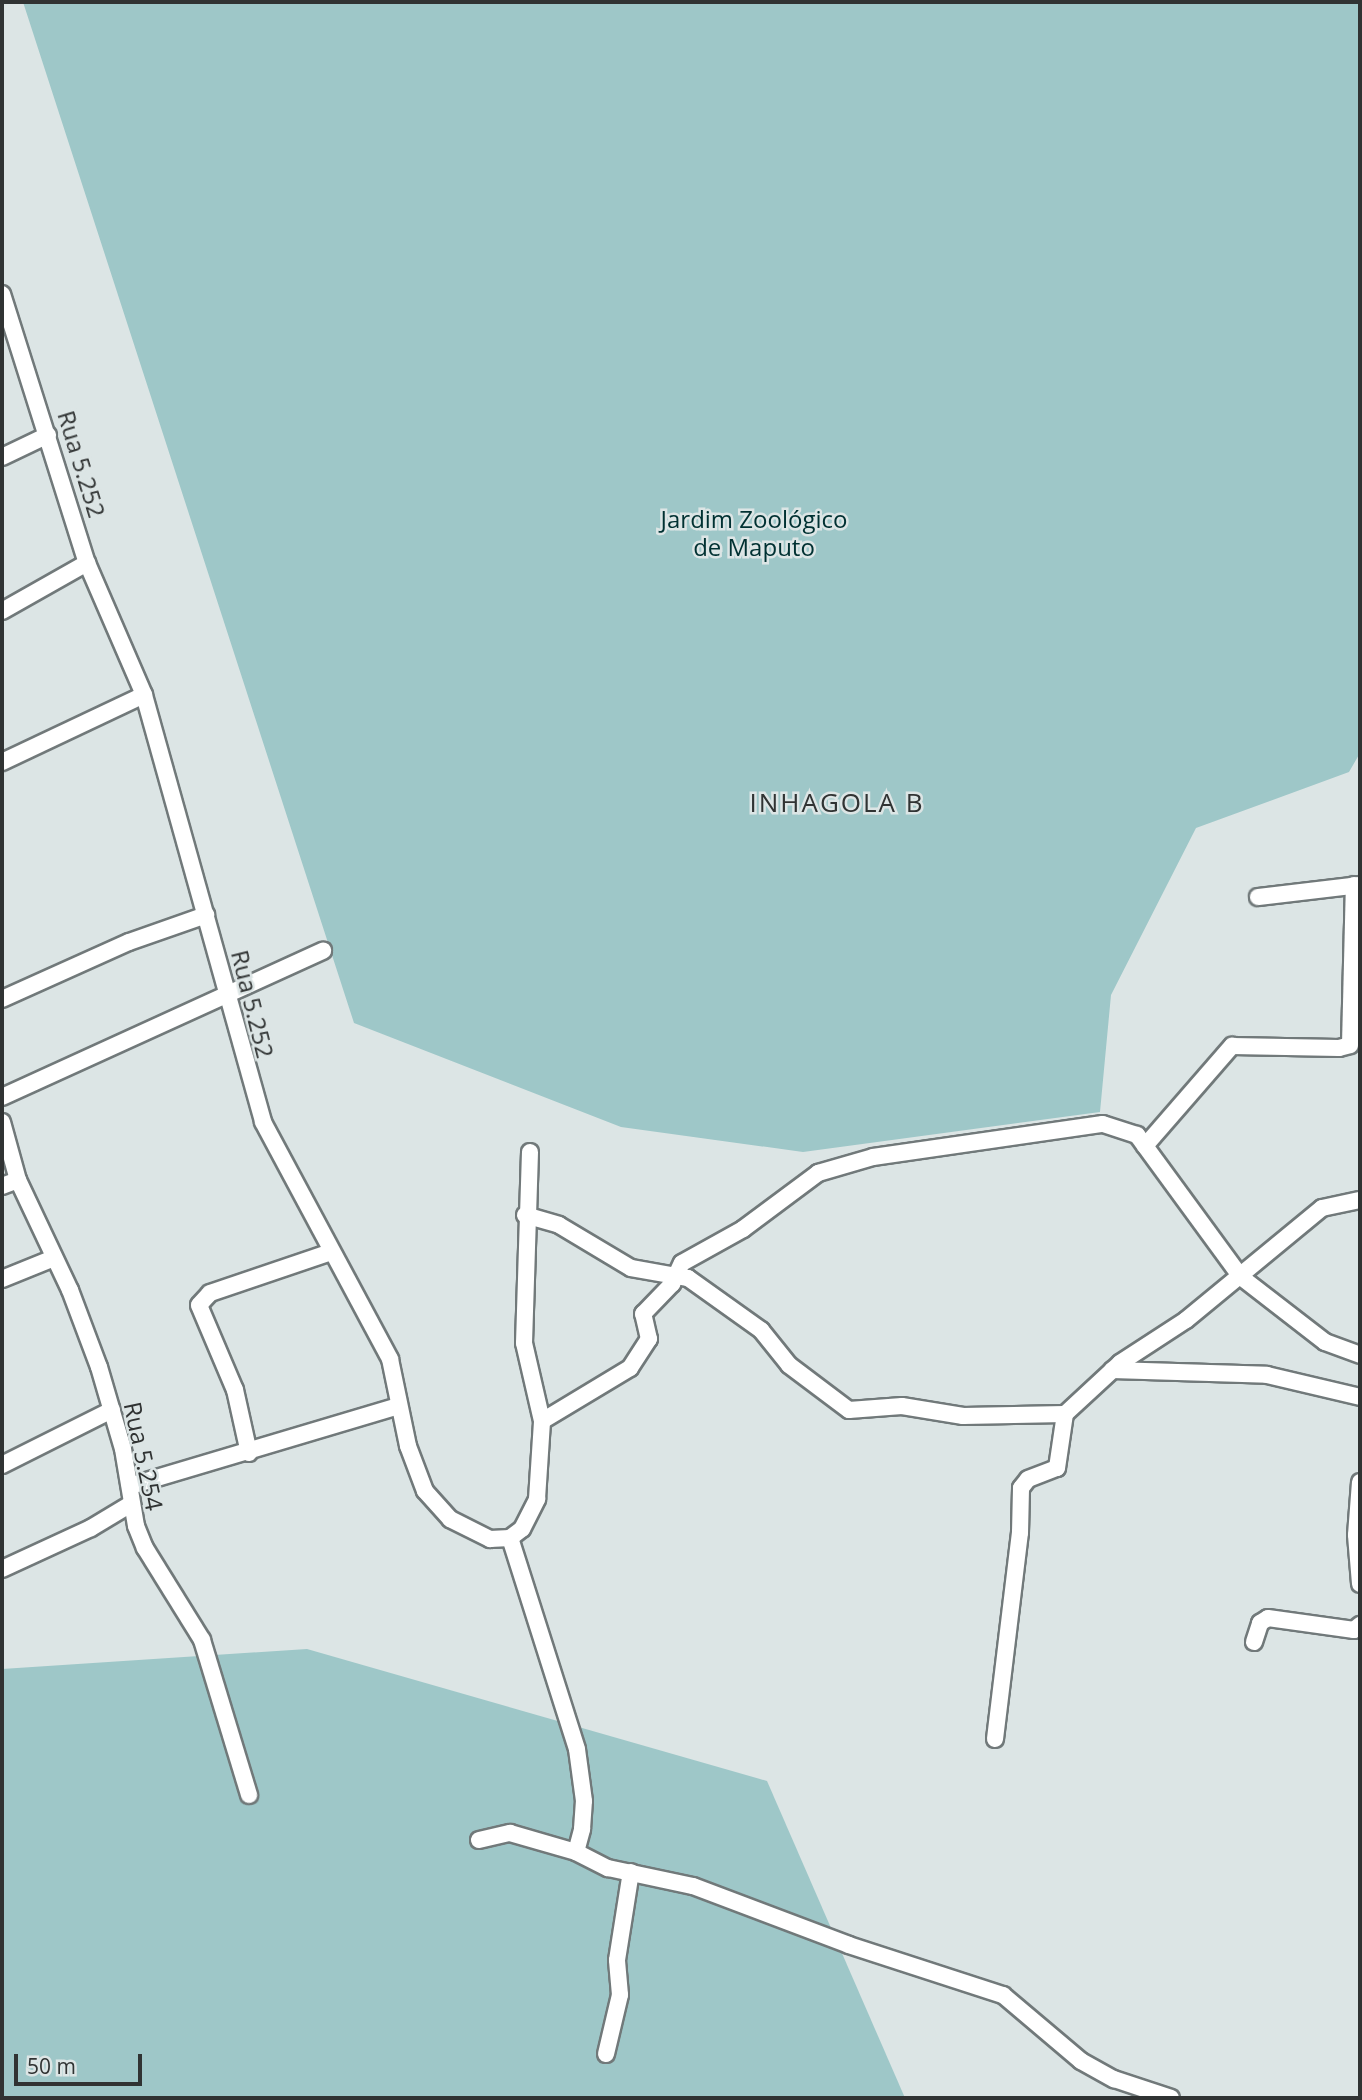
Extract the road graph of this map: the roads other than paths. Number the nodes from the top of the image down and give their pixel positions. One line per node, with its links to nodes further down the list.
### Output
1 (2, 294): 2 (street, Rua 5.252)
2 (48, 435): 3 (street); 4 (street, Rua 5.252)
3 (2, 457)
4 (87, 563): 5 (street); 6 (street, Rua 5.252)
5 (2, 611)
6 (144, 695): 7 (street); 10 (street, Rua 5.252)
7 (2, 762)
8 (1357, 885): 9 (street); 16 (street)
9 (1258, 897)
10 (206, 915): 12 (street, Rua 5.252); 13 (street)
11 (323, 951): 12 (street)
12 (227, 991): 14 (street); 22 (street, Rua 5.252)
13 (2, 999)
14 (2, 1097)
15 (2, 1122): 18 (street, Rua 5.254)
16 (1144, 1146): 24 (street); 25 (street)
17 (530, 1152): 21 (street)
18 (18, 1180): 19 (street); 23 (street, Rua 5.254)
19 (2, 1186)
20 (1360, 1199): 25 (street)
21 (526, 1215): 24 (street); 33 (street)
22 (331, 1252): 30 (street, Rua 5.252); 34 (street)
23 (54, 1258): 26 (street); 31 (street, Rua 5.254)
24 (678, 1273): 32 (street); 33 (street)
25 (1241, 1277): 27 (street); 28 (street)
26 (2, 1279)
27 (1360, 1355)
28 (1112, 1370): 29 (street); 32 (street)
29 (1360, 1397)
30 (398, 1406): 34 (street); 40 (street, Rua 5.252)
31 (112, 1410): 35 (street); 37 (street, Rua 5.254)
32 (1065, 1414): 45 (street)
33 (542, 1421): 40 (street)
34 (249, 1453): 37 (street)
35 (2, 1465)
36 (1360, 1482): 39 (street)
37 (130, 1486): 38 (street, Rua 5.254)
38 (131, 1504): 41 (street); 46 (street, Rua 5.254)
39 (1358, 1536): 42 (street)
40 (510, 1538): 48 (street)
41 (2, 1569)
42 (1360, 1584)
43 (1360, 1625): 44 (street)
44 (1254, 1642)
45 (995, 1739)
46 (249, 1795)
47 (478, 1840): 48 (street)
48 (576, 1852): 49 (street)
49 (631, 1872): 50 (street); 51 (street)
50 (606, 2054)
51 (1171, 2098)

